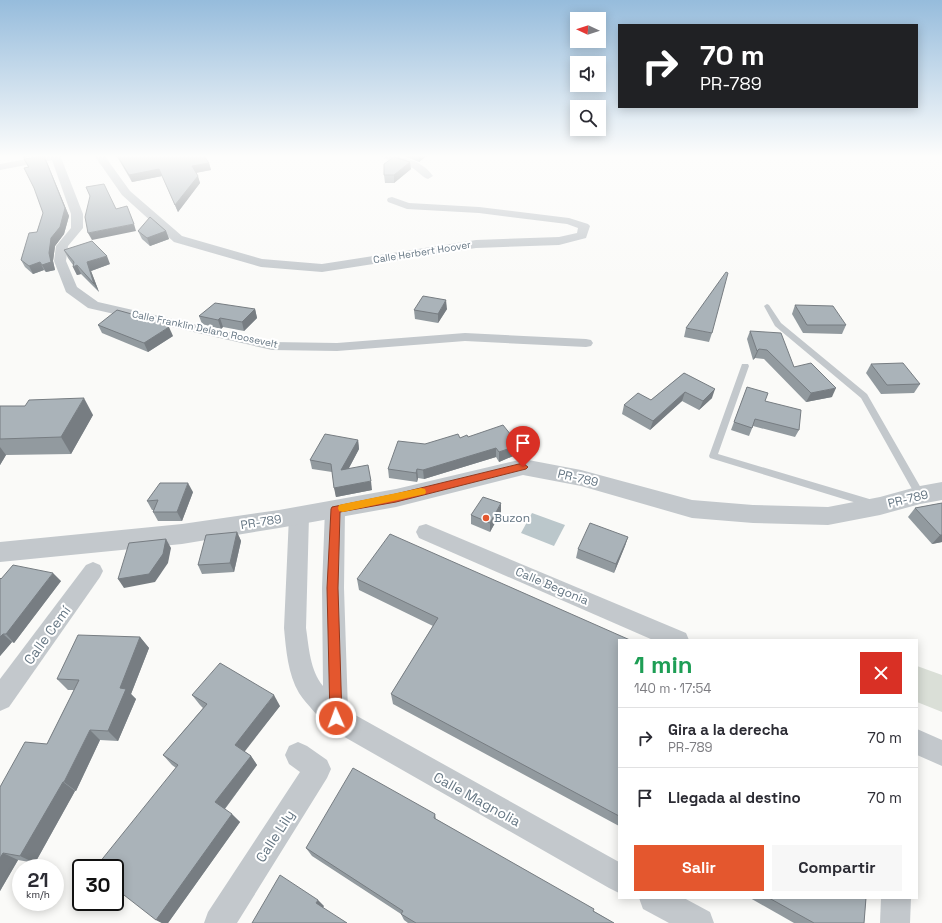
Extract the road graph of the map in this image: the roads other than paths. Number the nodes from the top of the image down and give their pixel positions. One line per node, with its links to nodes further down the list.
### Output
1 (72, 198): 5 (street, Calle Franklin Delano Roosevelt)
2 (132, 198): 3 (street, Calle Herbert Hoover)
3 (392, 200)
4 (767, 306): 7 (lane)
5 (586, 343)
6 (745, 366): 8 (lane)
7 (931, 493): 8 (street, PR-789 / PR-789)
8 (880, 506): 9 (street, PR-789 / PR-789)
9 (335, 509): 10 (street, PR-789 / PR-789); 16 (street)
10 (299, 516): 12 (street, PR-789 / PR-789); 16 (street, Calle Magnolia)
11 (426, 532): 14 (street, Calle Begonia)
12 (0, 552)
13 (93, 571): 15 (street, Calle Cemí)
14 (676, 639)
15 (0, 699)
16 (336, 718): 20 (street, Calle Magnolia)
17 (918, 742): 18 (street)
18 (942, 753)
19 (298, 755): 23 (street, Calle Lily)
20 (618, 877)
21 (656, 899): 24 (street)
22 (896, 899): 25 (street)
23 (219, 923)
24 (699, 923)
25 (895, 923)

